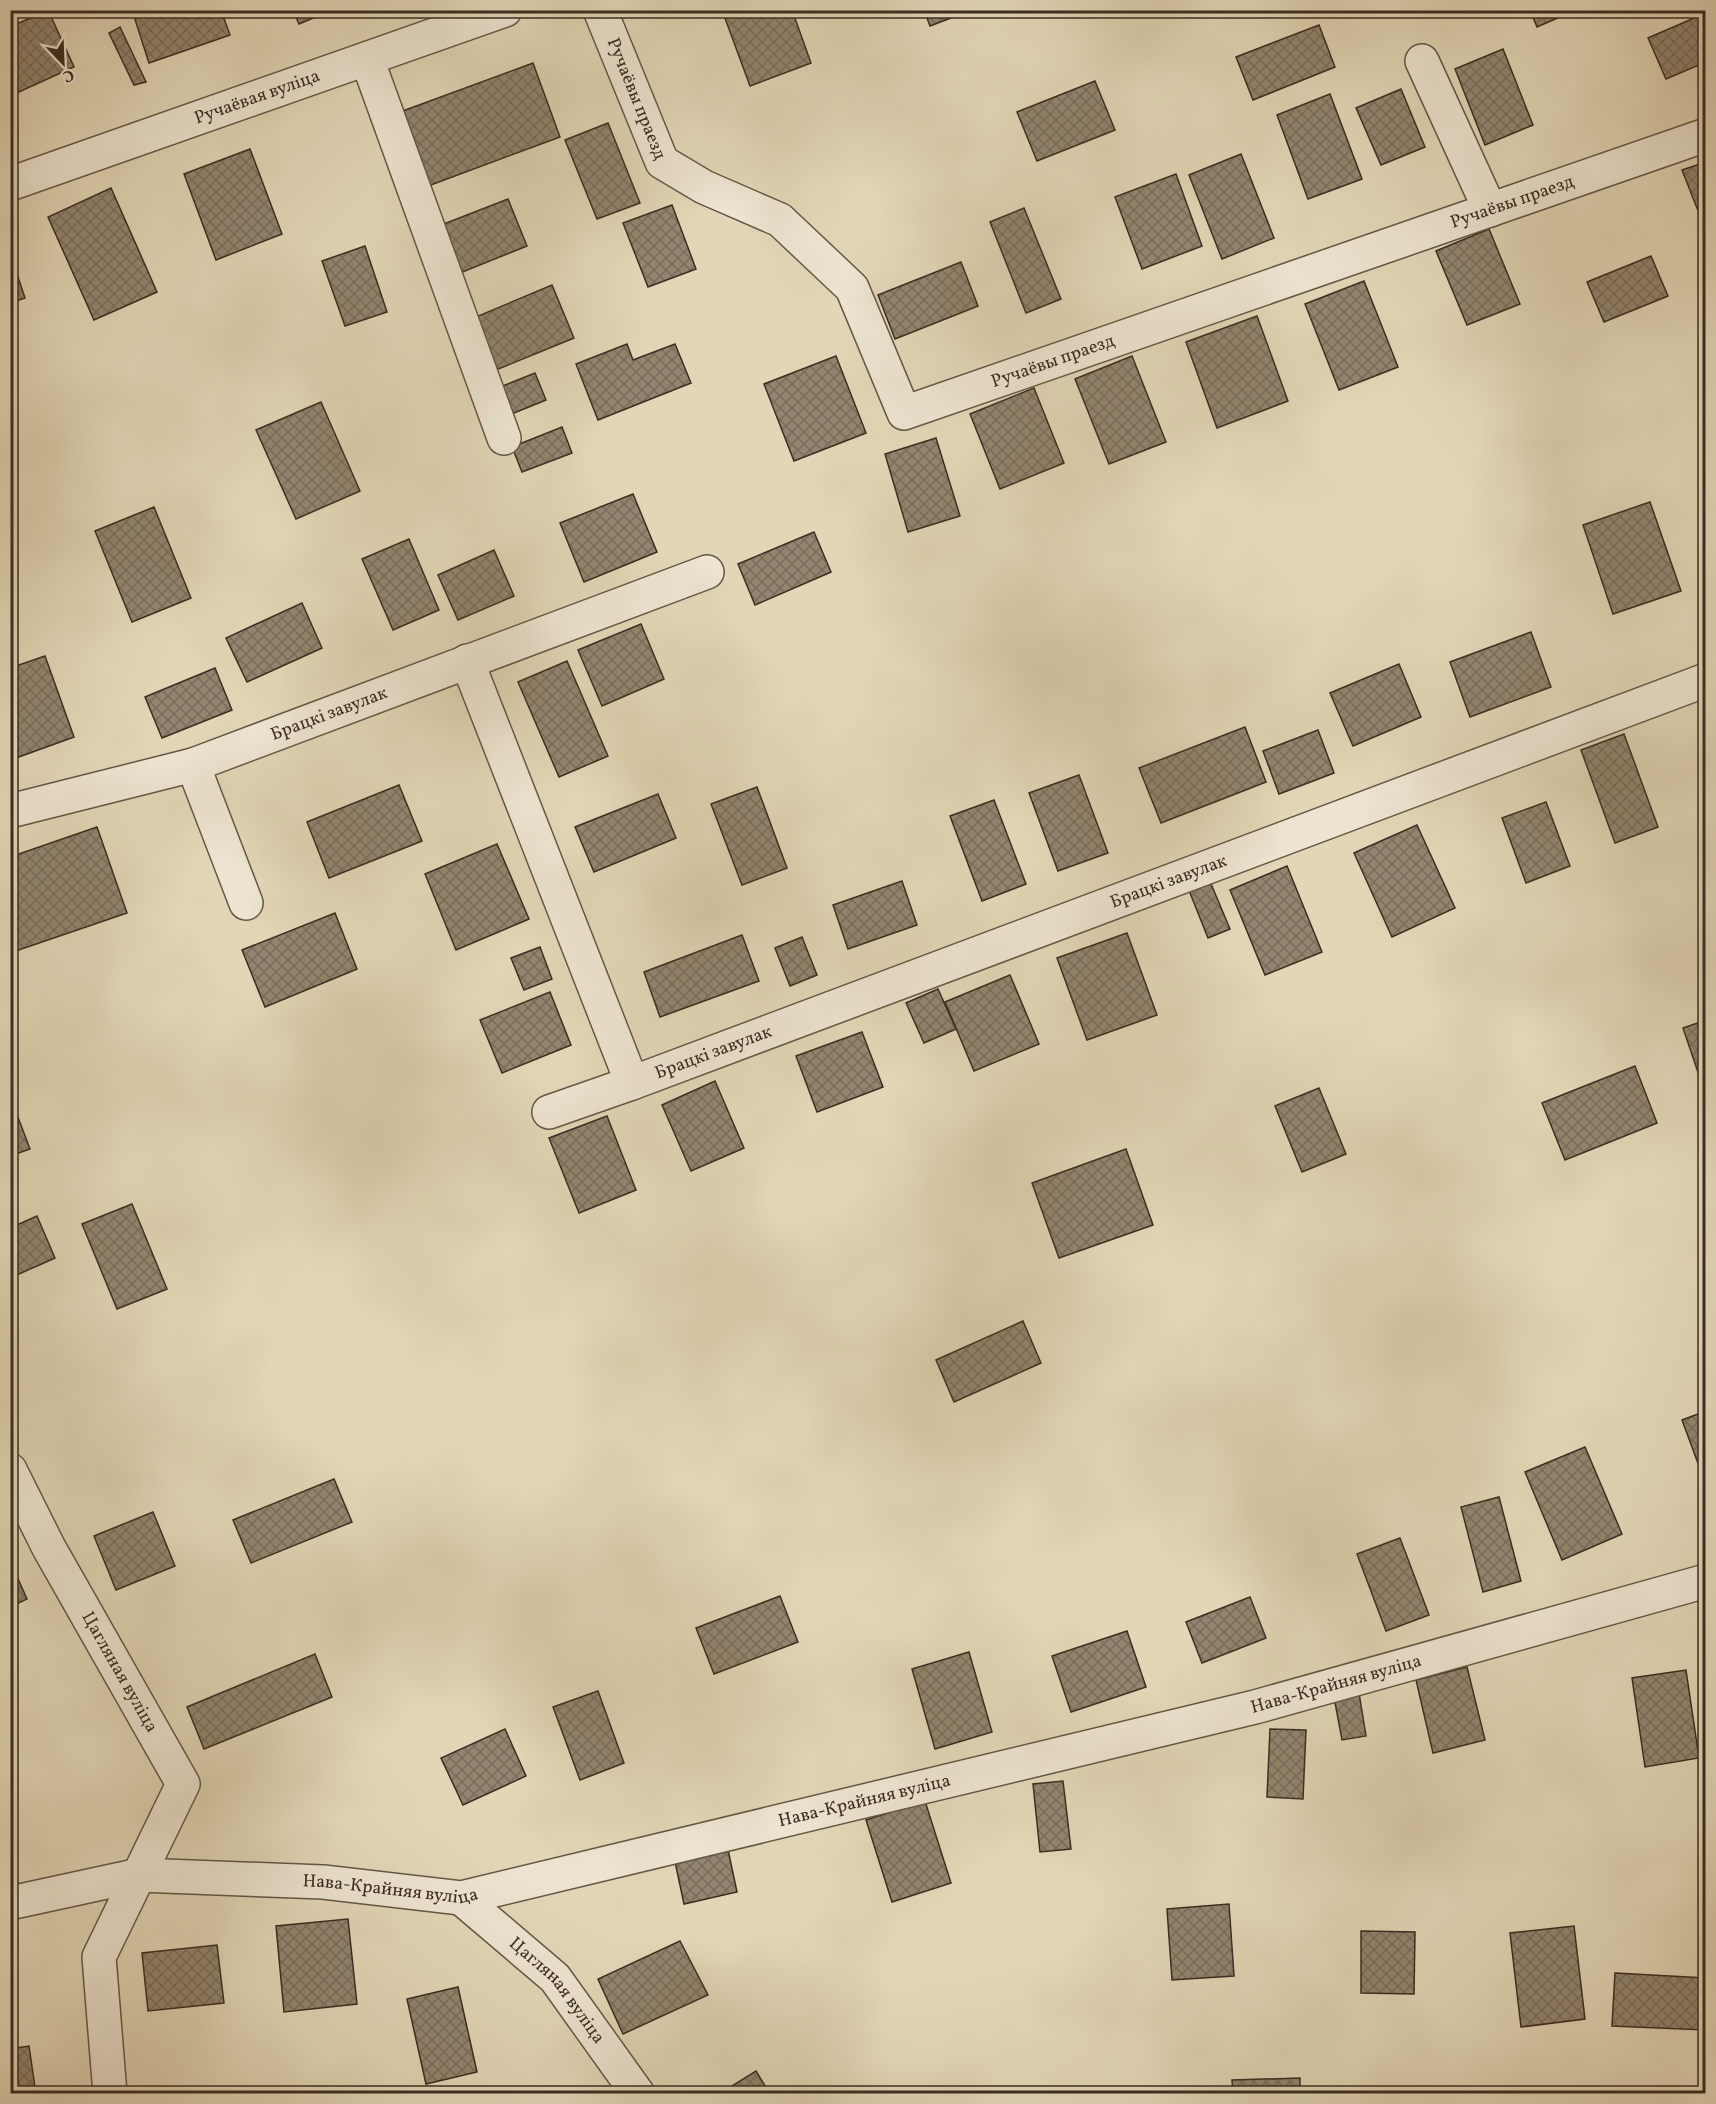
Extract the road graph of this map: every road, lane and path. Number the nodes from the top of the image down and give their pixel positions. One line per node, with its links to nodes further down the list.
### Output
1 (505, 10): 3 (street, Ручаёвая вуліца)
2 (600, 10): 7 (street, Ручаёвы праезд)
3 (368, 59): 6 (street, Ручаёвая вуліца); 8 (street)
4 (1422, 61): 7 (street)
5 (1706, 135): 7 (street, Ручаёвы праезд)
6 (10, 184)
7 (1490, 210)
8 (504, 438)
9 (706, 572): 10 (street, Брацкі завулак)
10 (466, 661): 12 (street, Брацкі завулак); 15 (street, Брацкі завулак)
11 (1706, 680): 15 (street, Брацкі завулак)
12 (193, 765): 13 (street, Брацкі завулак); 14 (street)
13 (10, 811)
14 (246, 903)
15 (632, 1083): 16 (street, Брацкі завулак)
16 (549, 1112)
17 (10, 1470): 19 (street, Цагляная вуліца)
18 (1706, 1581): 20 (street, Нава-Крайняя вуліца)
19 (139, 1875): 20 (street, Нава-Крайняя вуліца); 21 (street, Нава-Крайняя вуліца); 22 (street)
20 (462, 1898): 23 (street, Цагляная вуліца)
21 (10, 1903)
22 (110, 2094)
23 (638, 2094)

